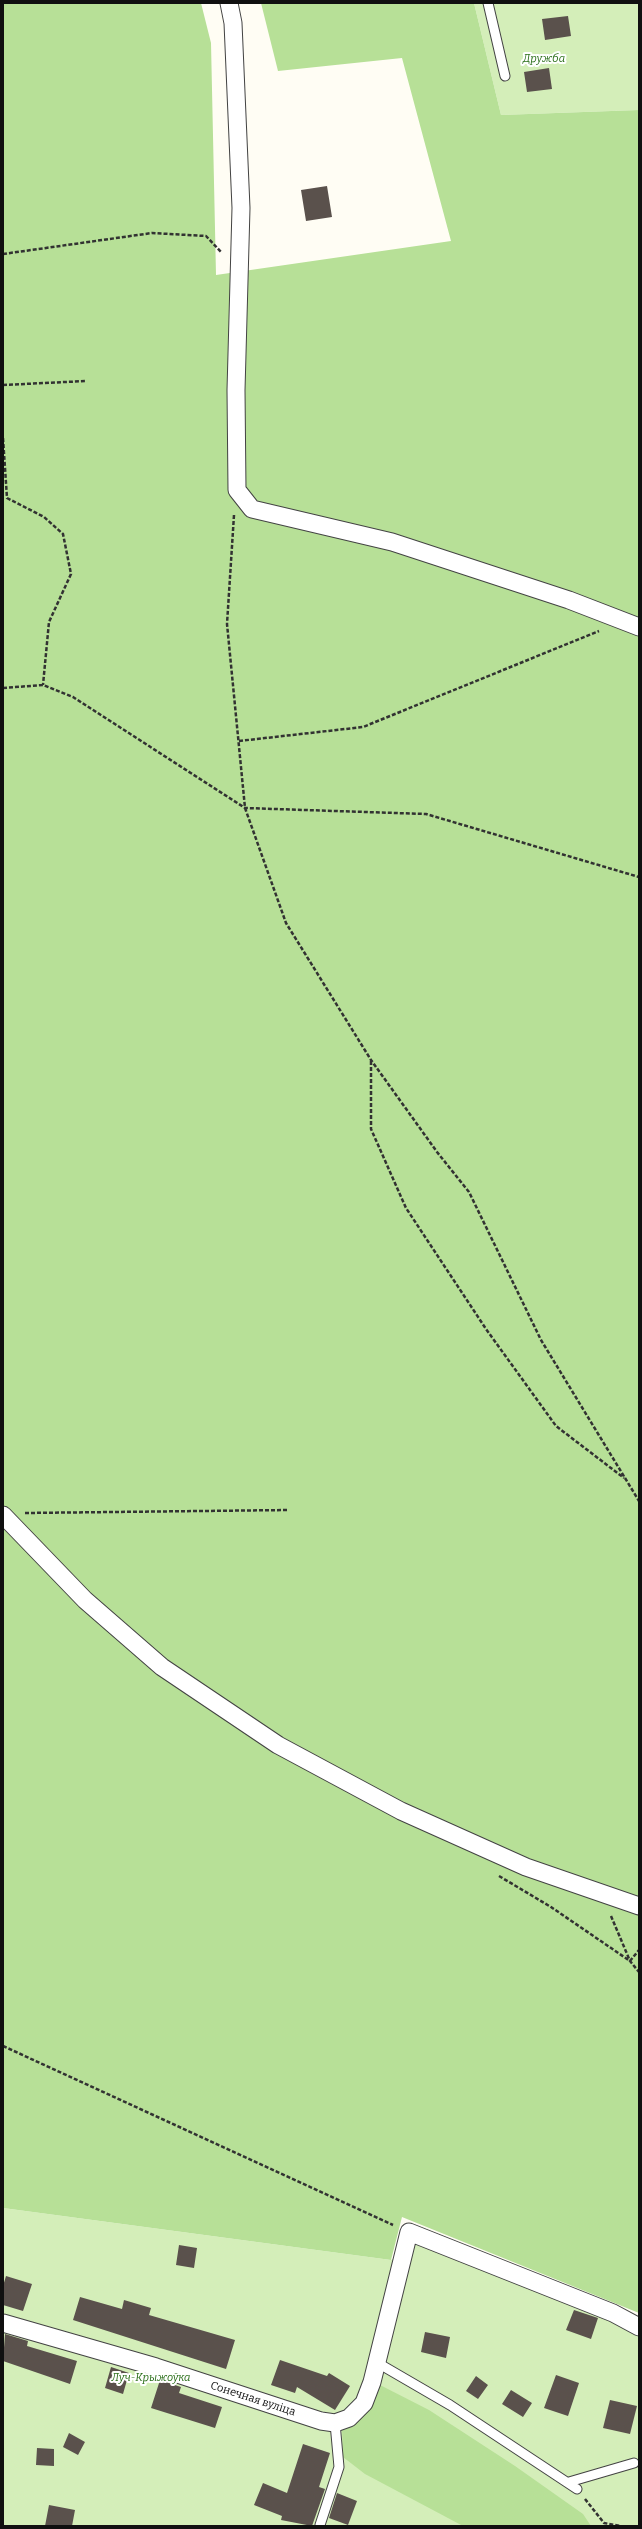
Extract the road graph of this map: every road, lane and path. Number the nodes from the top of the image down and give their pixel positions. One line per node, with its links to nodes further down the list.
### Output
1 (230, 3): 5 (street)
2 (488, 3): 3 (lane)
3 (505, 76)
4 (3, 254): 5 (path)
5 (240, 271): 9 (street)
6 (86, 381): 7 (path)
7 (3, 385)
8 (3, 438): 11 (path)
9 (237, 490): 10 (street); 13 (path)
10 (631, 624): 13 (path)
11 (43, 685): 12 (path); 14 (path)
12 (3, 688)
13 (239, 741): 14 (path)
14 (245, 808): 15 (path); 16 (path)
15 (639, 877)
16 (371, 1060): 17 (path); 17 (path)
17 (626, 1479): 18 (path)
18 (639, 1501)
19 (288, 1510): 20 (path)
20 (11, 1514): 21 (street)
21 (602, 1895): 22 (street); 23 (path)
22 (639, 1906)
23 (639, 1972)
24 (3, 2046): 25 (path)
25 (409, 2232): 27 (street); 28 (street)
26 (3, 2323): 29 (street, Сонечная вуліца)
27 (639, 2327)
28 (376, 2362): 29 (street); 31 (lane)
29 (335, 2423): 33 (lane)
30 (634, 2463): 31 (lane)
31 (569, 2482): 32 (lane)
32 (577, 2489): 34 (path)
33 (320, 2525)
34 (620, 2526)

